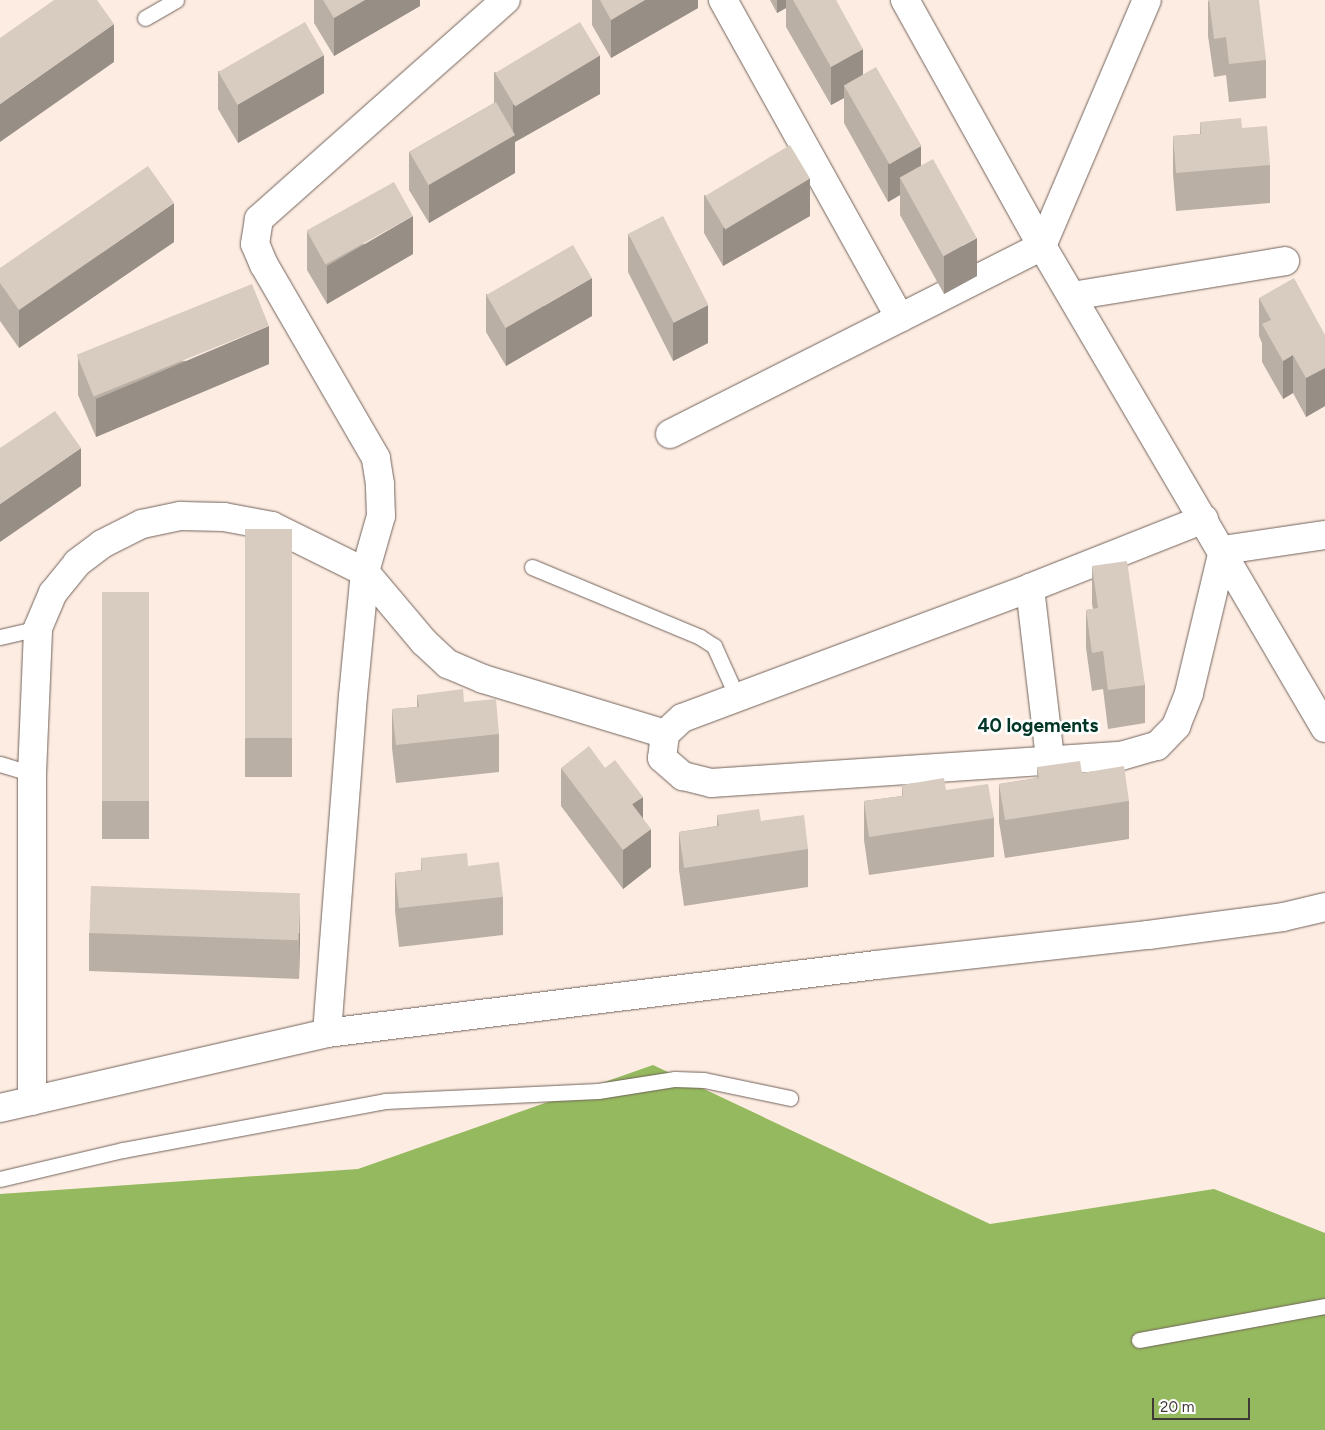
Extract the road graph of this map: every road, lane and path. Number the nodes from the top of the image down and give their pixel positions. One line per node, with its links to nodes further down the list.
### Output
1 (176, 0): 6 (lane)
2 (506, 0): 16 (street)
3 (723, 0): 10 (street)
4 (905, 0): 7 (street)
5 (1147, 0): 7 (street)
6 (145, 18)
7 (1042, 246): 9 (street); 10 (street)
8 (1285, 261): 9 (street)
9 (1072, 296): 12 (street)
10 (900, 318): 11 (street)
11 (670, 434)
12 (1204, 519): 14 (street); 17 (street)
13 (1325, 535): 14 (street)
14 (1223, 550): 21 (street); 23 (street)
15 (532, 567): 20 (lane)
16 (365, 572): 18 (street); 22 (street); 27 (street)
17 (1030, 588): 20 (street); 23 (street)
18 (38, 628): 19 (lane); 25 (street)
19 (0, 637)
20 (737, 697): 22 (street)
21 (1325, 728)
22 (665, 734): 23 (street)
23 (1050, 759)
24 (0, 764): 25 (lane)
25 (32, 774): 29 (street)
26 (1325, 907): 27 (street)
27 (327, 1033): 29 (street)
28 (790, 1098): 31 (lane)
29 (32, 1101): 30 (street)
30 (0, 1108)
31 (0, 1179)
32 (1325, 1306): 33 (lane)
33 (1139, 1340)

